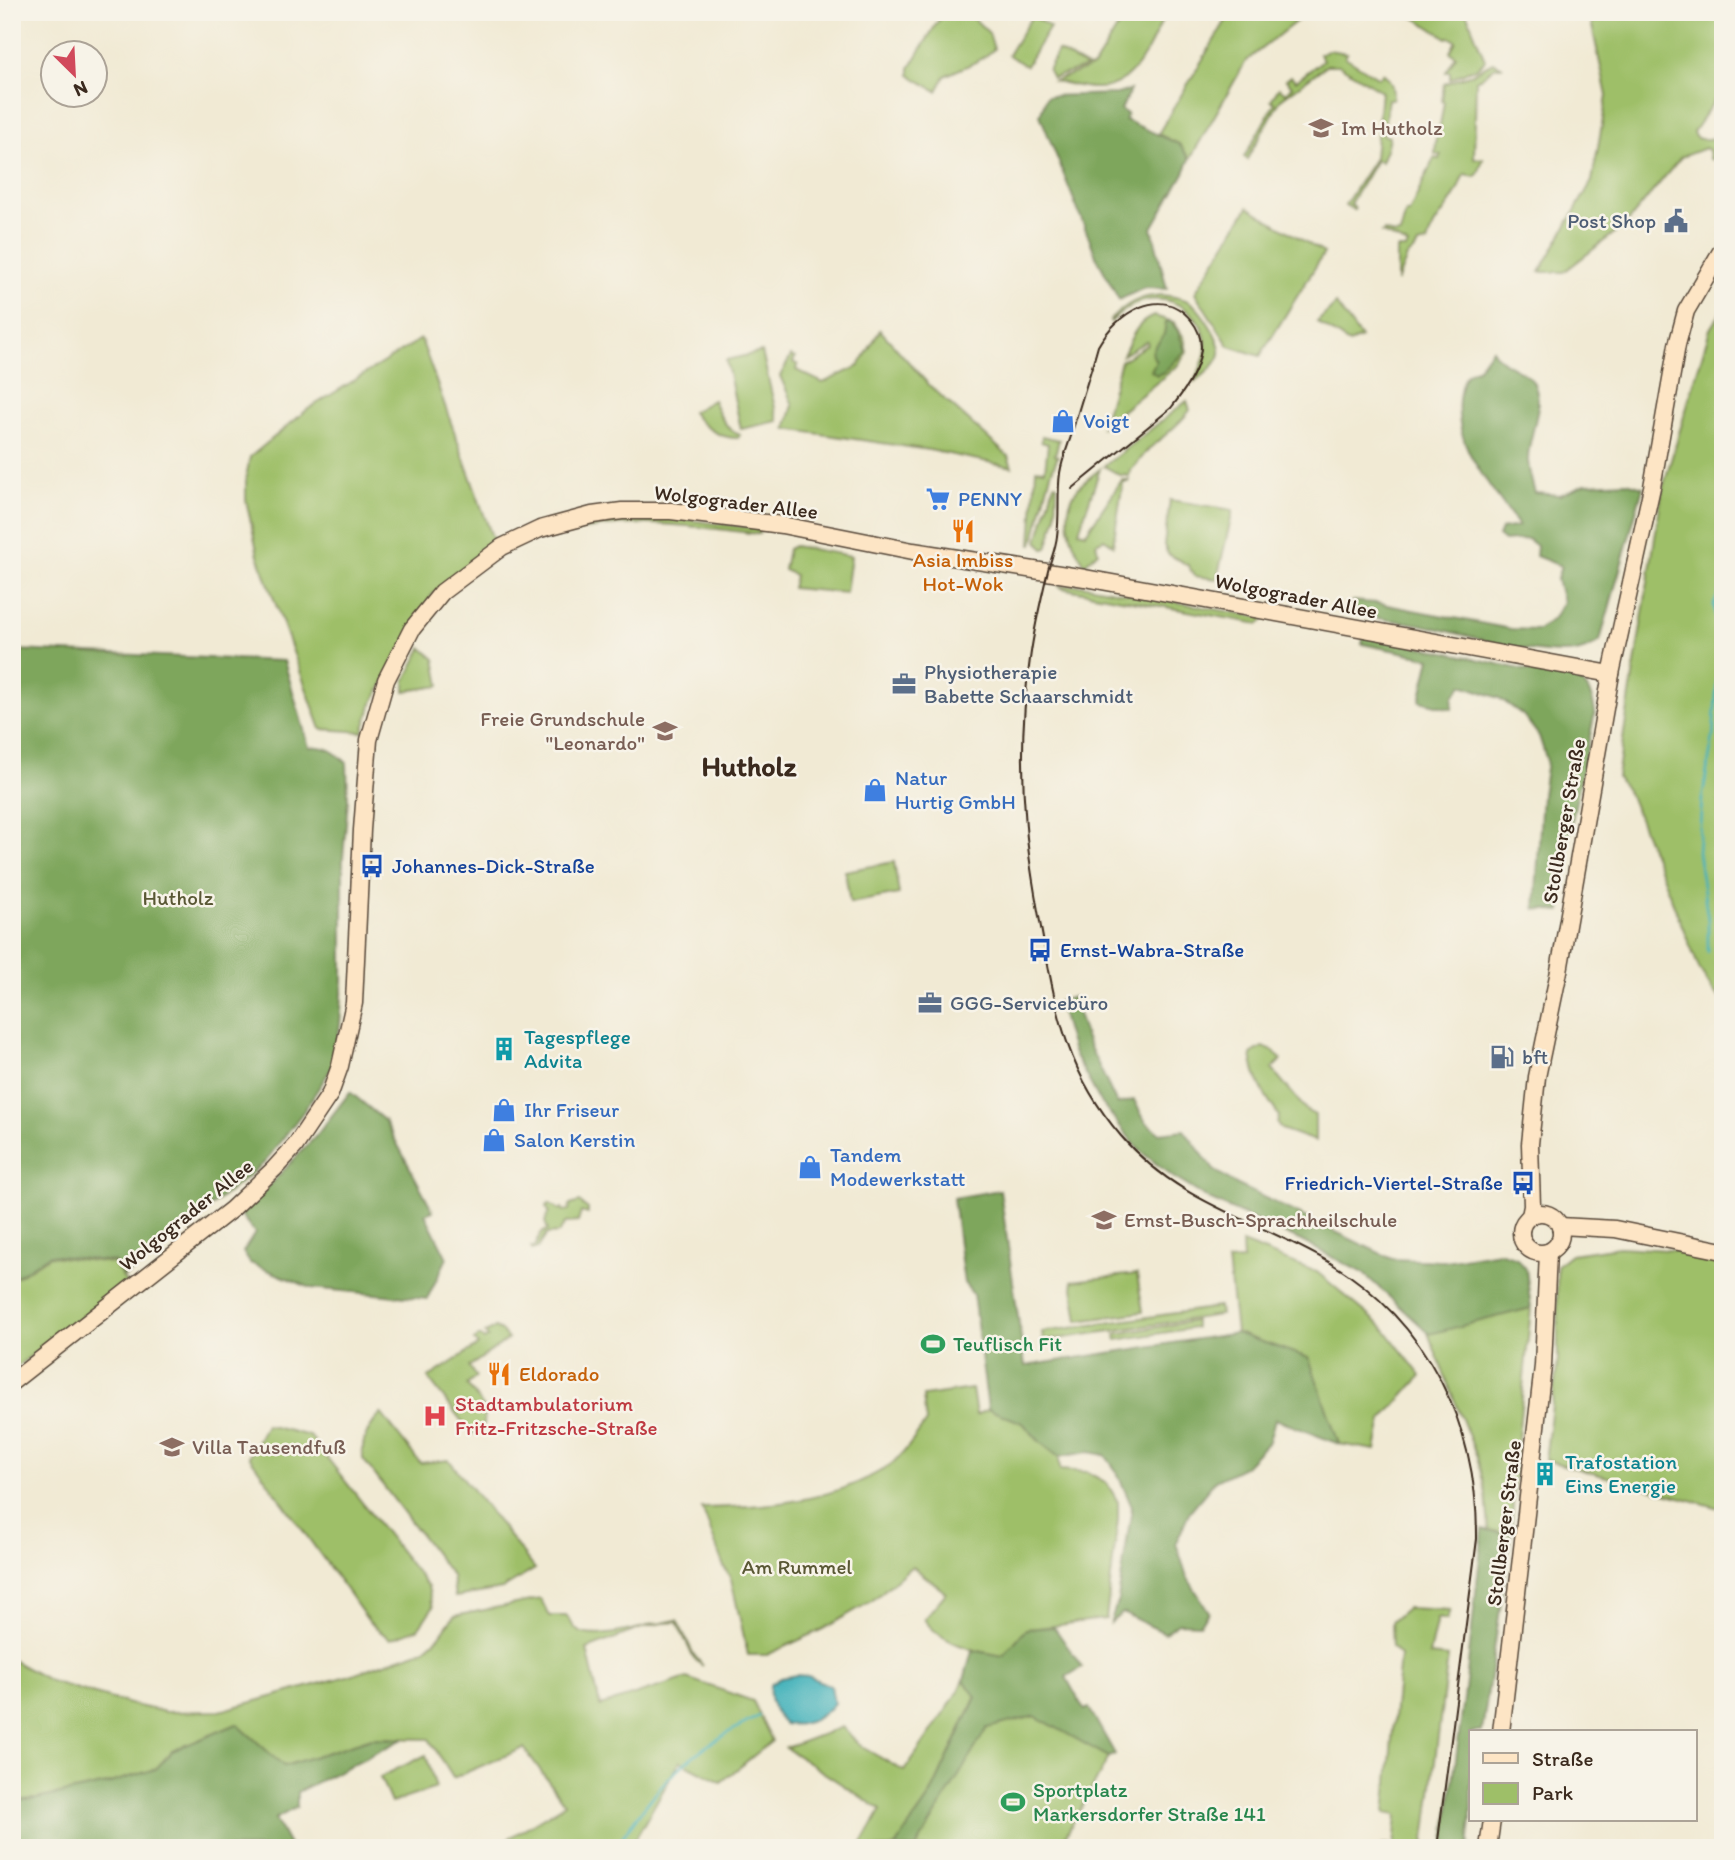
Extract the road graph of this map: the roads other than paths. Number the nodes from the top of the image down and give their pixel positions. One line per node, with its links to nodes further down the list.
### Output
1 (1723, 248): 2 (main road, Stollberger Straße)
2 (1611, 674): 3 (main road, Stollberger Straße); 9 (main road, Wolgograder Allee)
3 (1531, 1164): 4 (main road, Stollberger Straße); 5 (main road, Stollberger Straße)
4 (1530, 1216): 5 (main road); 7 (main road)
5 (1555, 1220): 6 (main road); 7 (main road)
6 (1626, 1232): 7 (main road); 8 (main road)
7 (1547, 1249): 10 (main road, Stollberger Straße)
8 (1723, 1251)
9 (12, 1382)
10 (1501, 1730)
11 (1492, 1822): 12 (main road)
12 (1488, 1848)

